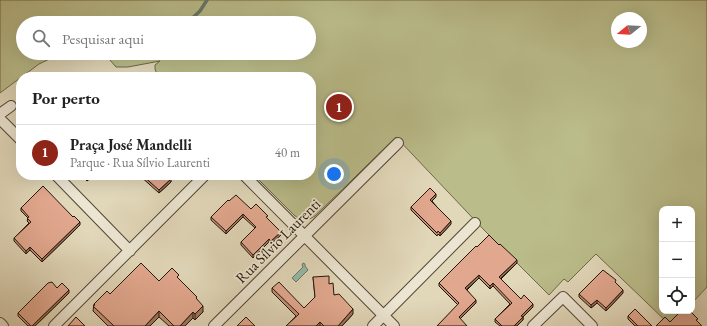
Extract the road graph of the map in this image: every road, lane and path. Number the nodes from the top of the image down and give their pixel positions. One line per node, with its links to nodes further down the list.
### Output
1 (11, 106): 2 (street)
2 (0, 114)
3 (0, 119): 4 (street)
4 (16, 135)
5 (398, 143): 10 (street, Rua Sílvio Laurenti)
6 (61, 180): 11 (street)
7 (200, 180): 11 (street)
8 (249, 180): 10 (street)
9 (475, 223): 12 (street)
10 (304, 236): 12 (street); 16 (street, Rua Sílvio Laurenti)
11 (130, 250): 15 (street)
12 (383, 316): 17 (street); 18 (street)
13 (0, 323): 14 (street)
14 (3, 326)
15 (54, 326)
16 (214, 326)
17 (373, 326)
18 (394, 326)
19 (534, 326): 20 (street)
20 (592, 326)

